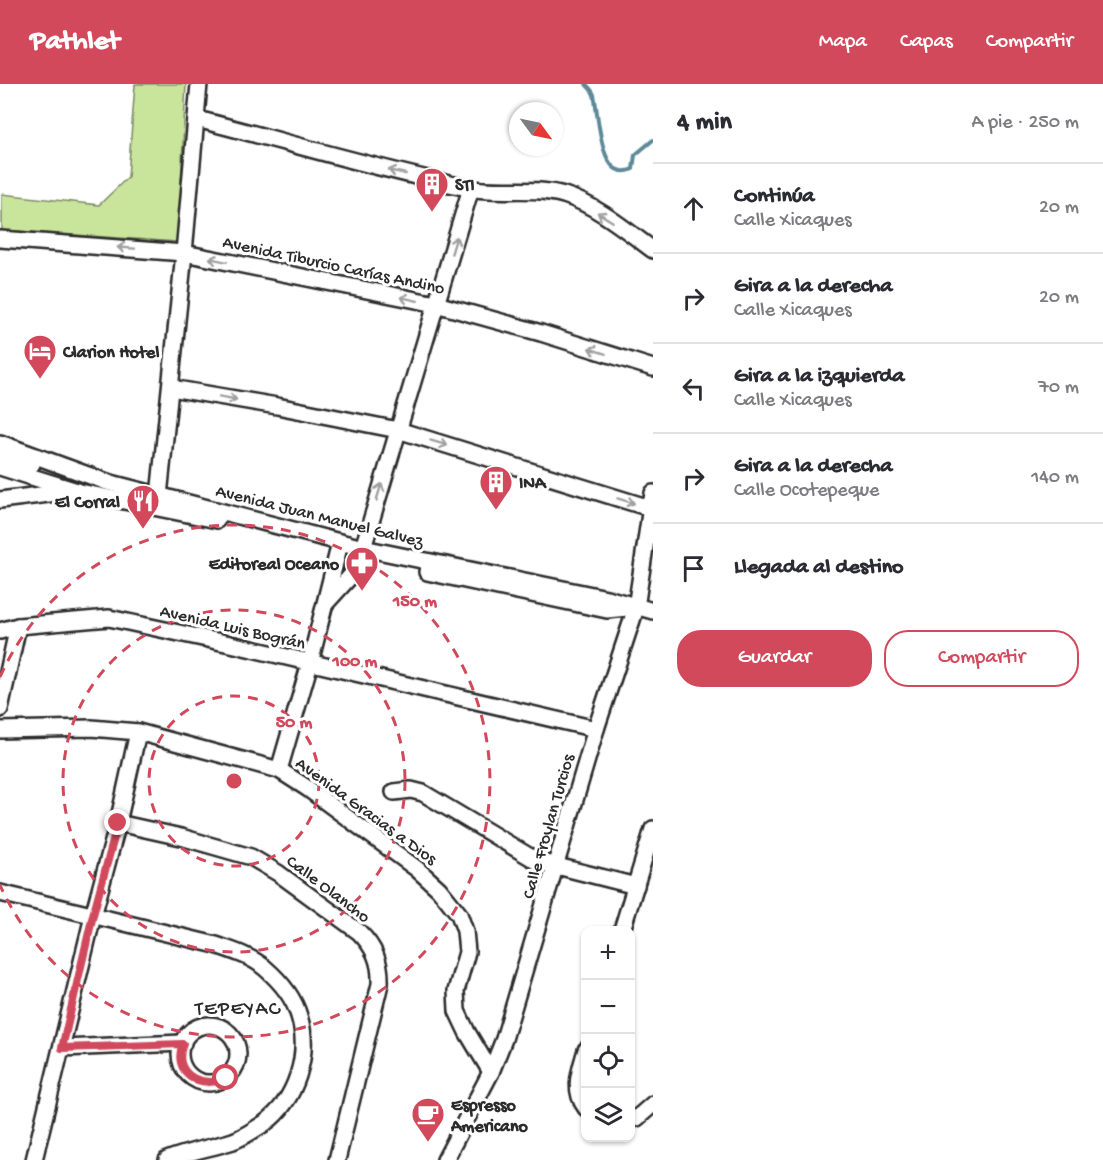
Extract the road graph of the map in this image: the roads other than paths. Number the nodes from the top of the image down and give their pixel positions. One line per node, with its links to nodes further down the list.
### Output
1 (199, 84): 2 (street)
2 (197, 119): 3 (street, one-way to 2); 6 (street)
3 (471, 188): 5 (street, one-way to 3); 7 (street, one-way to 3)
4 (0, 239): 6 (street, Avenida Tiburcio Carías Andino, one-way to 4)
5 (653, 250)
6 (184, 253): 7 (street, Avenida Tiburcio Carías Andino, one-way to 6); 9 (street)
7 (436, 304): 8 (street, Avenida Tiburcio Carías Andino, one-way to 7); 10 (street)
8 (653, 368)
9 (171, 388): 10 (street, one-way to 10); 16 (street)
10 (398, 430): 18 (street, one-way to 18); 20 (street, one-way to 10)
11 (0, 443): 15 (street, Avenida Juan Manuel Galvez)
12 (0, 454): 15 (street)
13 (0, 467): 14 (street, Avenida Juan Manuel Galvez)
14 (80, 492): 15 (street, Avenida Juan Manuel Galvez); 17 (street)
15 (133, 496): 16 (street, Avenida Juan Manuel Galvez); 19 (street, Avenida Juan Manuel Galvez)
16 (159, 496): 20 (street, Avenida Juan Manuel Galvez)
17 (0, 500)
18 (652, 503): 22 (street, Calle Froylan Turcios)
19 (338, 551): 20 (street, Avenida Juan Manuel Galvez); 21 (street)
20 (364, 553): 21 (street); 22 (street, Avenida Juan Manuel Galvez)
21 (322, 608): 26 (street)
22 (636, 608): 23 (street, Avenida Juan Manuel Galvez); 28 (street, Calle Froylan Turcios)
23 (653, 611)
24 (18, 626): 25 (street, Avenida Luis Bográn); 26 (street, Avenida Luis Bográn); 27 (street)
25 (0, 631)
26 (310, 663): 28 (street, Avenida Luis Bográn); 31 (street)
27 (0, 709)
28 (596, 729): 35 (street, Calle Froylan Turcios)
29 (0, 730): 30 (street, Avenida Gracias a Dios)
30 (138, 732): 31 (street, Avenida Gracias a Dios); 33 (street)
31 (279, 770): 43 (street, Avenida Gracias a Dios)
32 (394, 792): 35 (street)
33 (118, 823): 38 (street); 49 (street, Calle Olancho)
34 (653, 829): 36 (street)
35 (556, 867): 36 (street); 43 (street, Calle Froylan Turcios)
36 (636, 886): 39 (street)
37 (0, 893): 38 (street)
38 (93, 915): 41 (street); 48 (street)
39 (623, 926)
40 (183, 1044): 41 (street)
41 (62, 1048): 47 (street)
42 (581, 1068): 44 (street)
43 (491, 1072): 50 (street, Calle Froylan Turcios)
44 (581, 1101)
45 (653, 1104): 46 (street)
46 (635, 1119)
47 (34, 1160)
48 (167, 1160)
49 (337, 1160)
50 (445, 1160)

